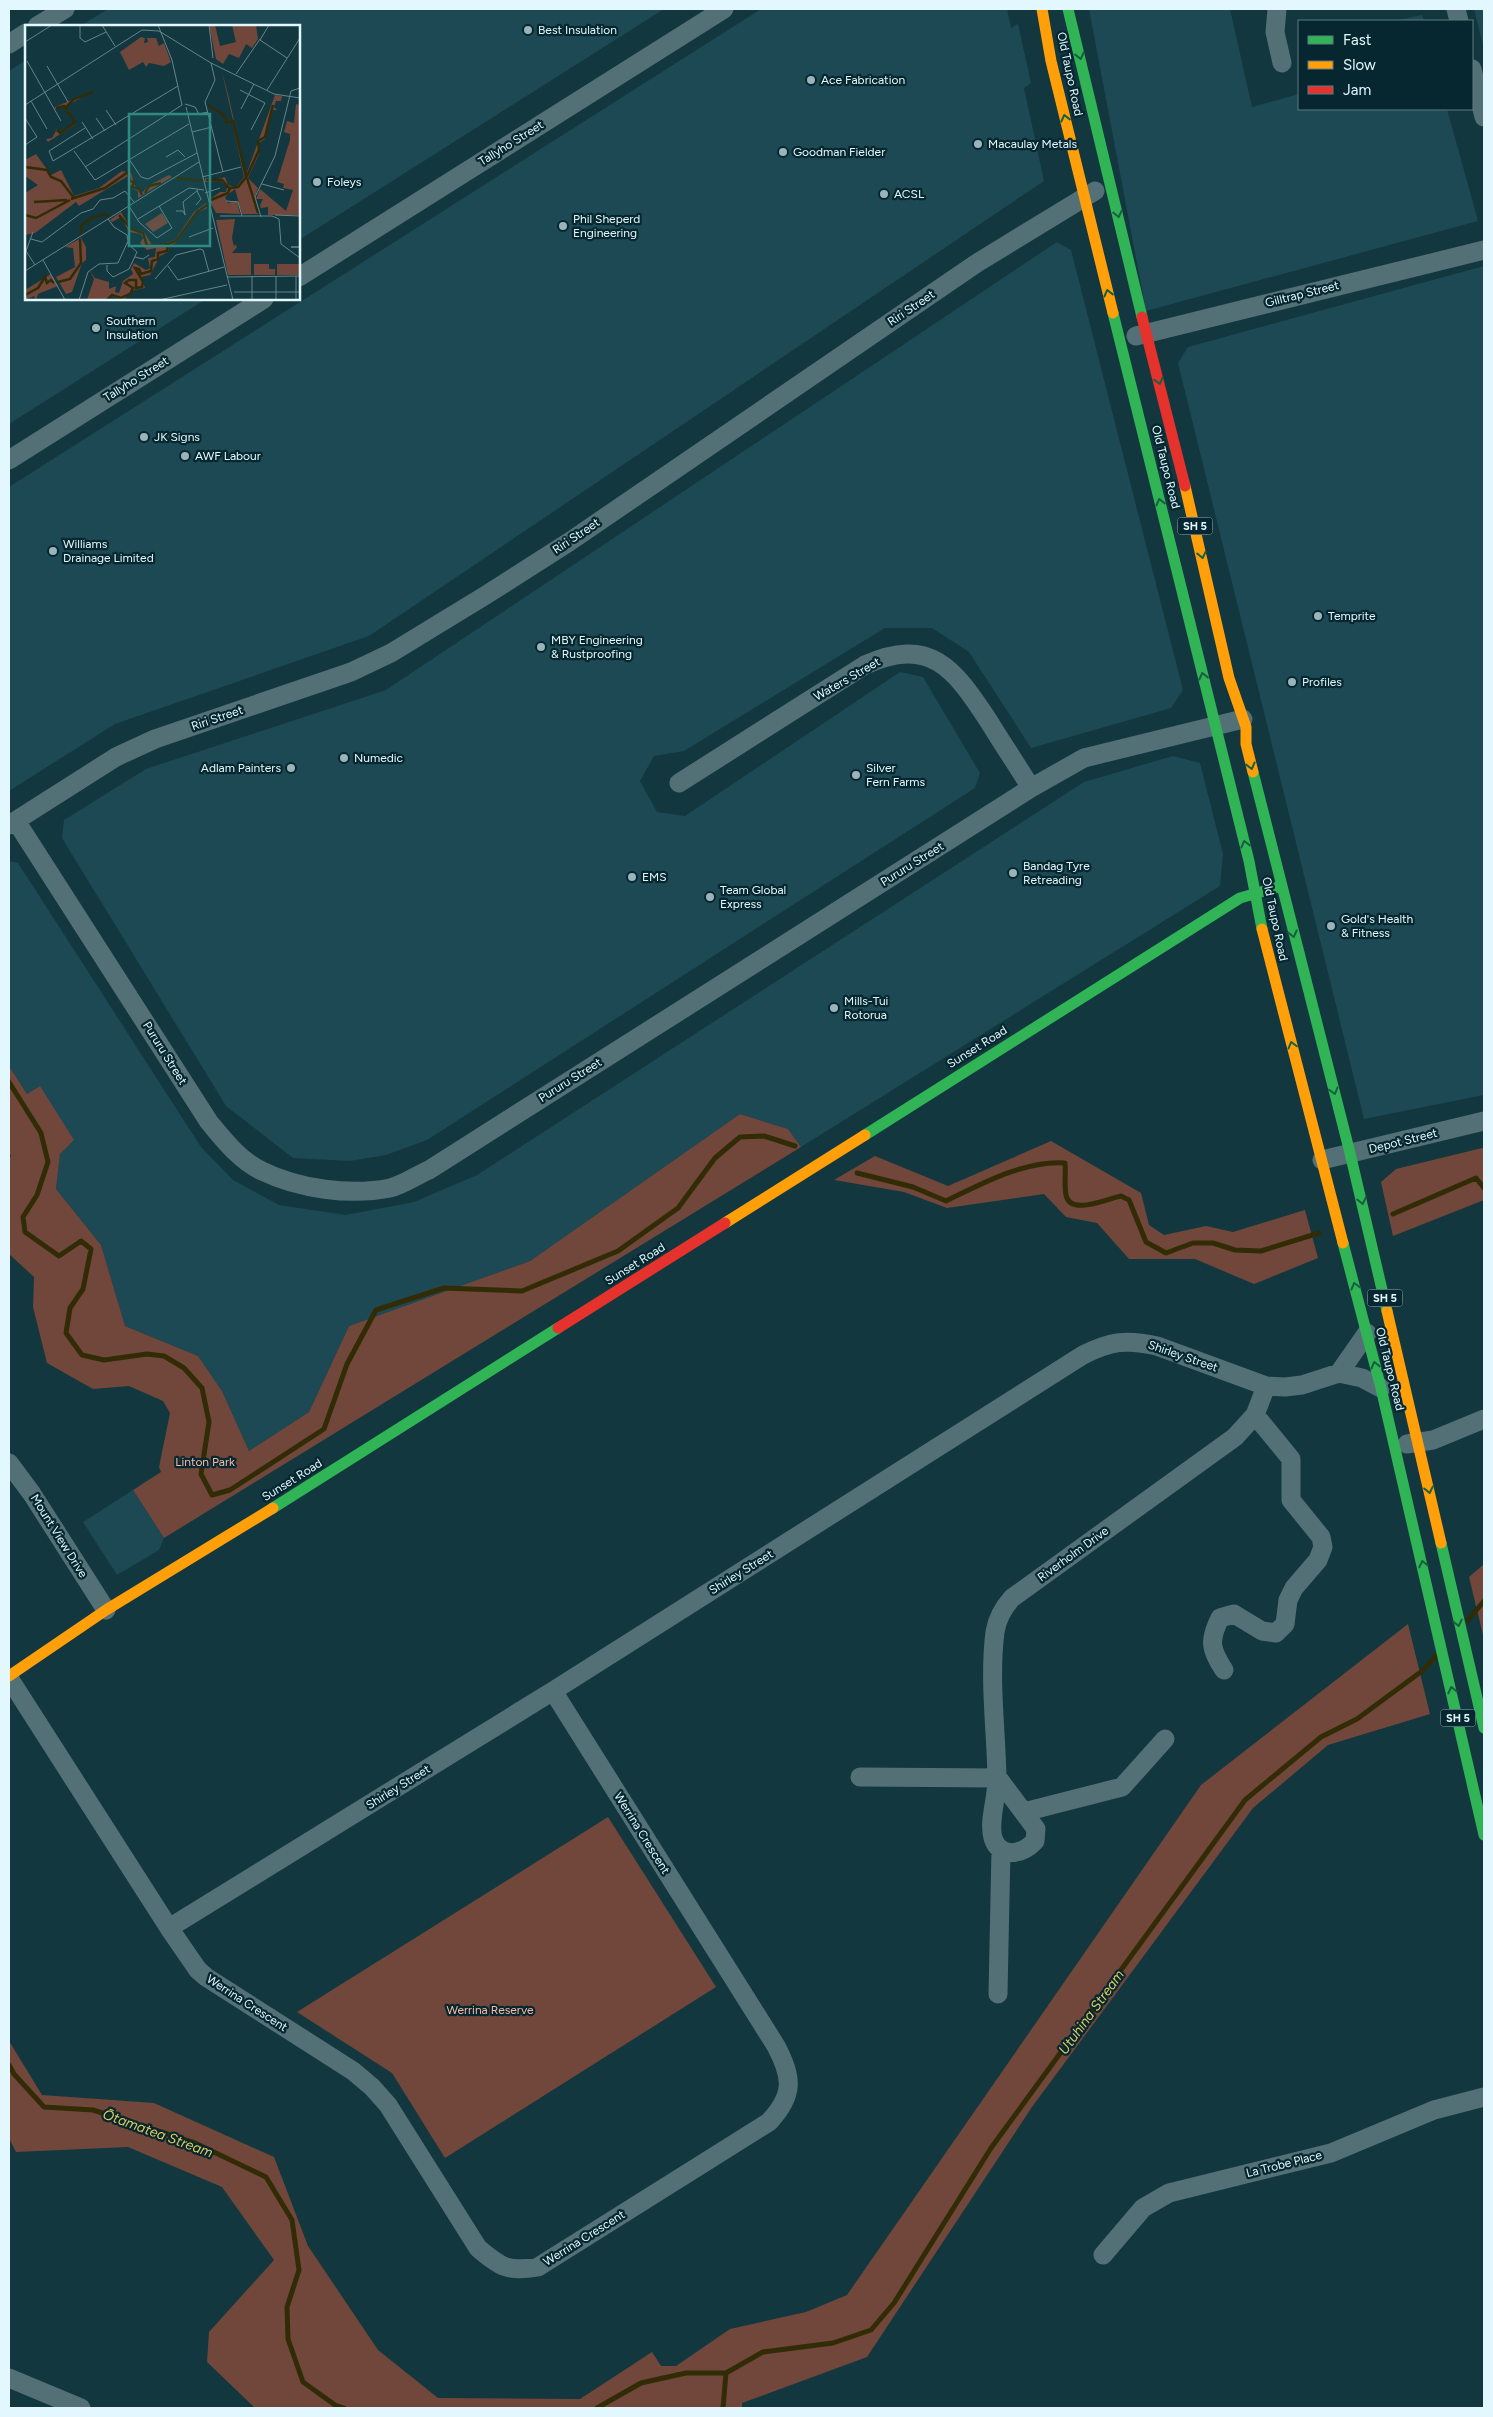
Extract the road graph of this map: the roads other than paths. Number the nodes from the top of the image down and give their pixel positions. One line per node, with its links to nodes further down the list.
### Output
1 (64, 9): 6 (street)
2 (724, 9): 15 (street, Tallyho Street)
3 (1042, 9): 13 (main road, Old Taupo Road / SH 5, one-way to 3)
4 (1068, 9): 12 (main road, Old Taupo Road / SH 5, one-way to 12)
5 (1277, 9): 9 (street)
6 (39, 25)
7 (25, 34): 8 (street)
8 (9, 44)
9 (1282, 63)
10 (1473, 73): 11 (street)
11 (1484, 117)
12 (1110, 182): 13 (street, Riri Street); 17 (main road, Old Taupo Road / SH 5, one-way to 17)
13 (1084, 196): 18 (main road, Old Taupo Road / SH 5, one-way to 13); 24 (street, Riri Street)
14 (1484, 250): 17 (street, Gilltrap Street)
15 (300, 276)
16 (262, 300): 19 (street, Tallyho Street)
17 (1146, 334): 18 (street, Gilltrap Street); 20 (main road, Old Taupo Road / SH 5, one-way to 20)
18 (1120, 340): 21 (main road, Old Taupo Road / SH 5, one-way to 18)
19 (9, 460)
20 (1243, 718): 21 (street, Pururu Street); 25 (main road, Old Taupo Road / SH 5, one-way to 25)
21 (1215, 724): 23 (street, Pururu Street); 26 (main road, Old Taupo Road / SH 5, one-way to 21)
22 (679, 783): 23 (street, Waters Street)
23 (1031, 788): 24 (street, Pururu Street)
24 (12, 823)
25 (1281, 886): 26 (main road, Sunset Road); 28 (main road, Old Taupo Road / SH 5, one-way to 28)
26 (1254, 892): 29 (main road, Old Taupo Road / SH 5, one-way to 26); 39 (main road, Sunset Road)
27 (1484, 1121): 28 (street, Depot Street)
28 (1350, 1153): 29 (street, Depot Street); 36 (main road, Old Taupo Road / SH 5, one-way to 36)
29 (1322, 1160): 30 (main road, Old Taupo Road / SH 5, one-way to 29)
30 (1367, 1333): 31 (street); 33 (main road, Old Taupo Road / SH 5, one-way to 30)
31 (1339, 1373): 32 (street, Shirley Street); 33 (street)
32 (1266, 1386): 34 (street, Riverholm Drive); 42 (street, Shirley Street)
33 (1381, 1388): 37 (main road, Old Taupo Road / SH 5)
34 (1255, 1415): 40 (street); 46 (street, Riverholm Drive)
35 (1484, 1419): 36 (street)
36 (1419, 1442): 37 (street); 43 (main road, Old Taupo Road / SH 5, one-way to 43)
37 (1394, 1446): 48 (main road, Old Taupo Road / SH 5, one-way to 37)
38 (9, 1463): 39 (street, Mount View Drive)
39 (106, 1610): 41 (main road, Sunset Road)
40 (1224, 1670)
41 (9, 1677): 50 (street, Werrina Crescent)
42 (553, 1691): 50 (street, Shirley Street); 50 (street, Werrina Crescent)
43 (1484, 1728)
44 (1165, 1739): 47 (street)
45 (860, 1777): 46 (street)
46 (998, 1778): 47 (street); 49 (street, Riverholm Drive)
47 (1024, 1812): 49 (street)
48 (1484, 1835)
49 (1001, 1850): 51 (street)
50 (169, 1928)
51 (998, 1994)
52 (1484, 2097): 53 (street, La Trobe Place)
53 (1103, 2255)
54 (9, 2378): 55 (street)
55 (81, 2408)

